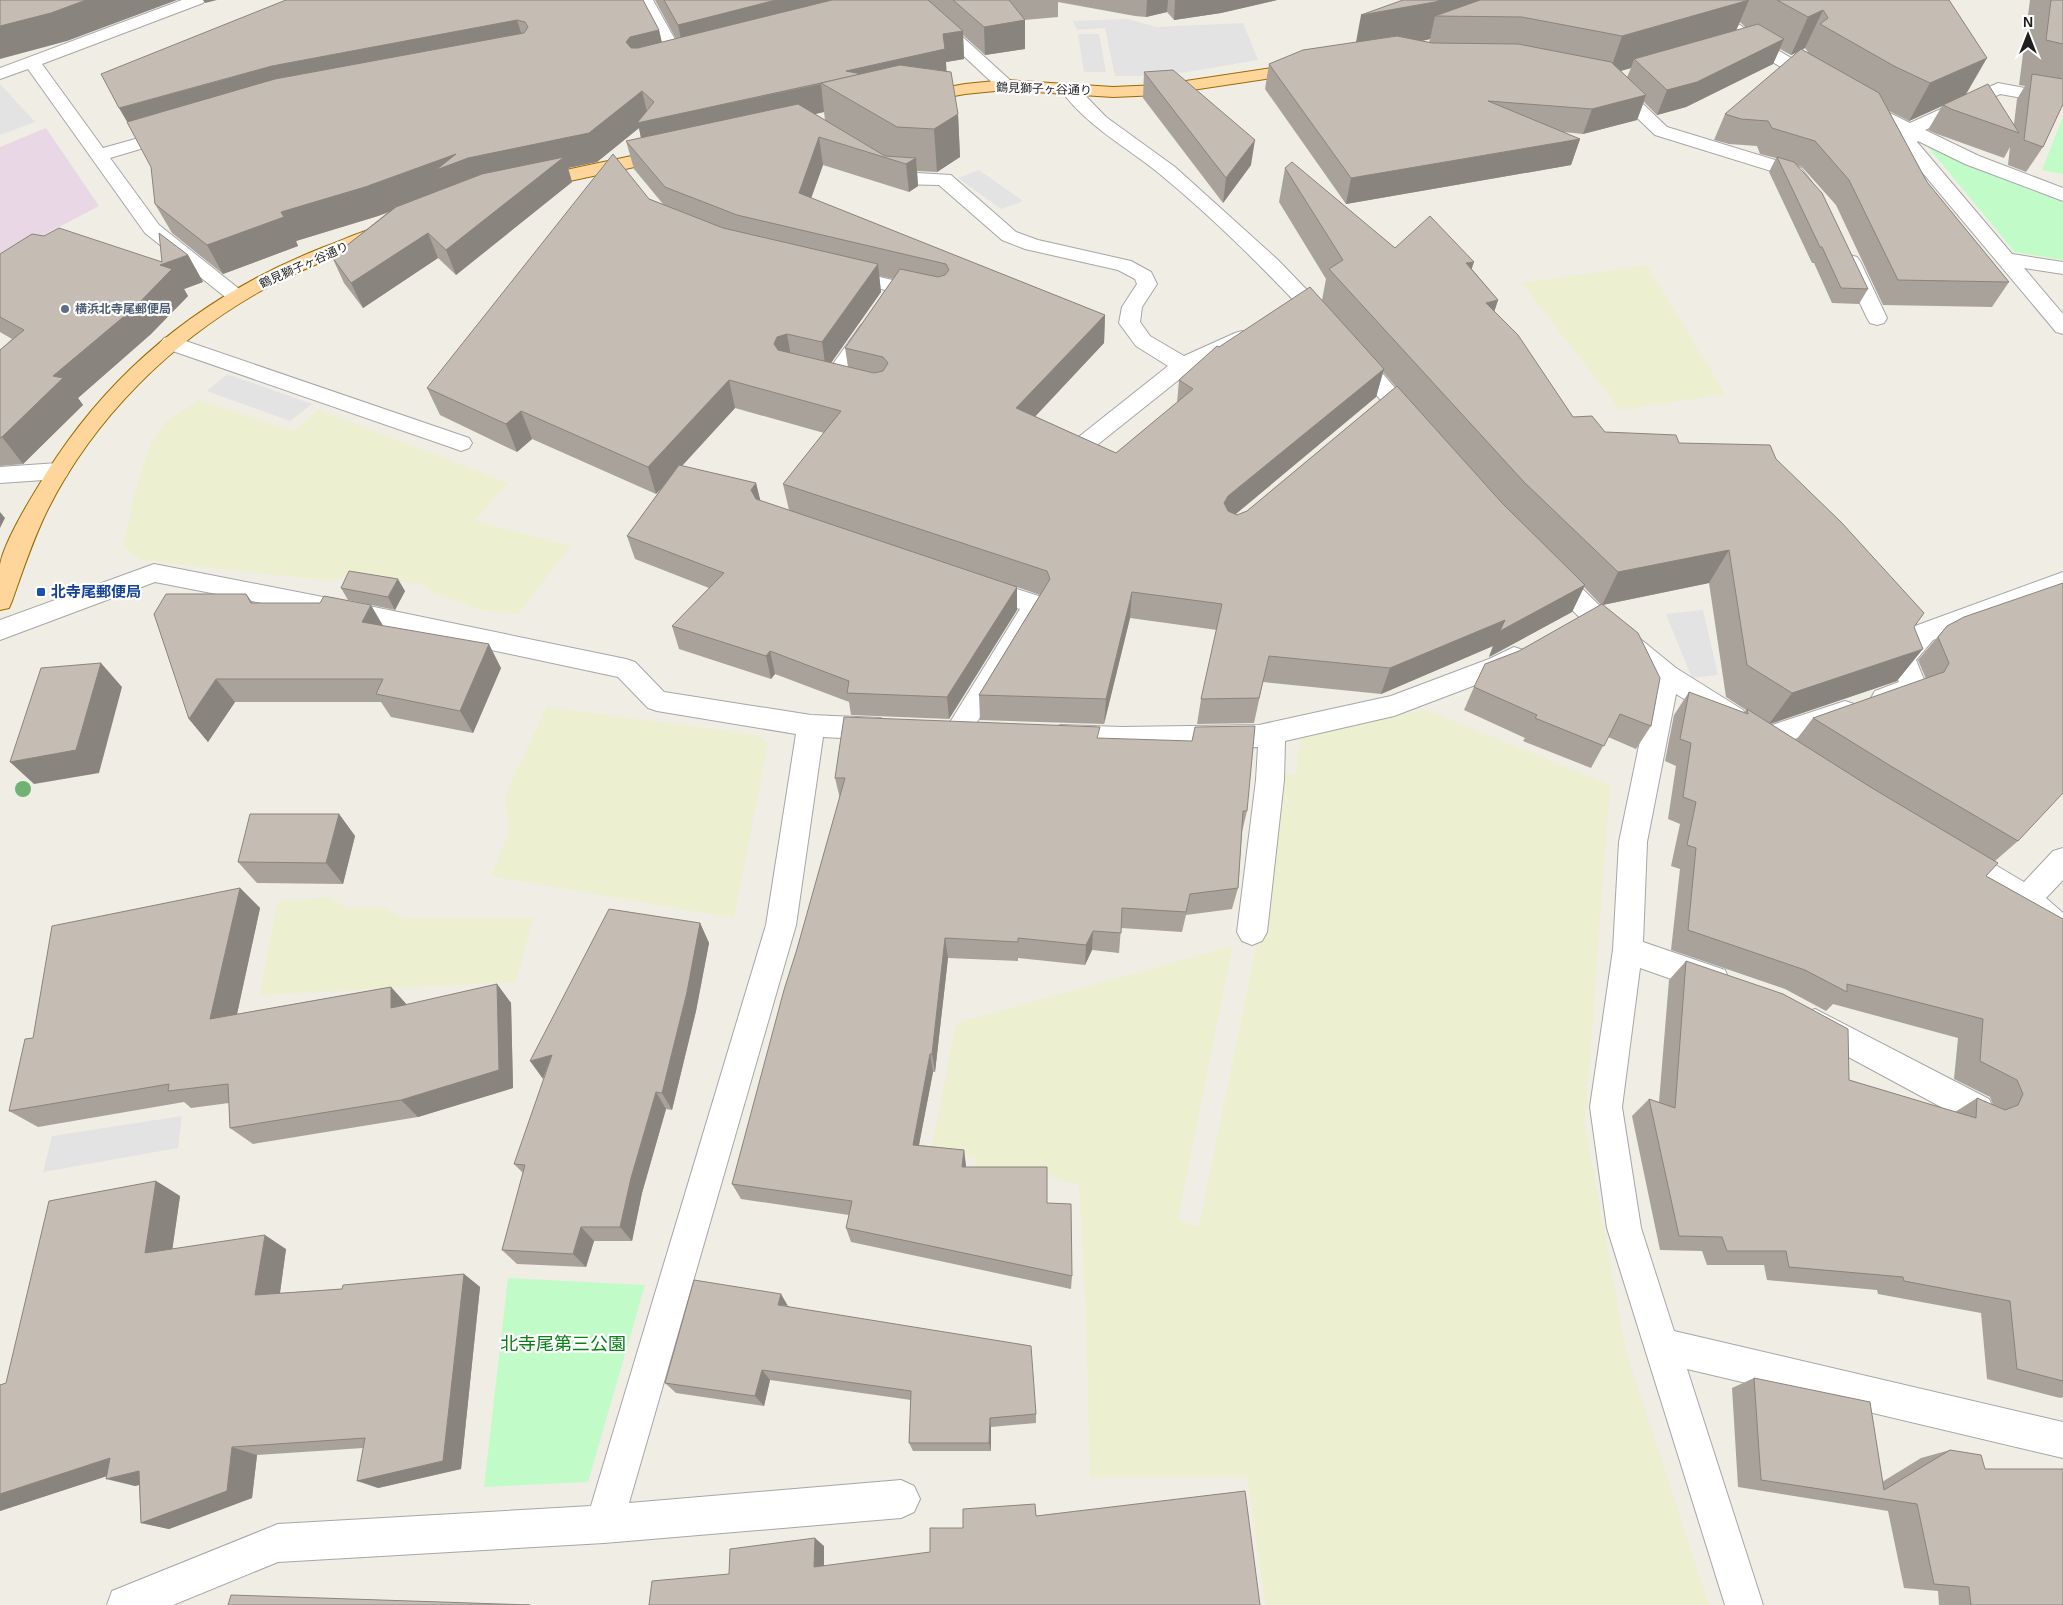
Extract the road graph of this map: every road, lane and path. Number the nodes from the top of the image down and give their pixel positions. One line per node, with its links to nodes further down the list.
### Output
1 (197, 0): 11 (street)
2 (645, 0): 10 (street)
3 (913, 1): 6 (street); 16 (street)
4 (1721, 2): 5 (street)
5 (1699, 3): 7 (street)
6 (895, 6)
7 (1750, 41): 8 (street); 21 (street)
8 (1731, 46)
9 (697, 56): 10 (street)
10 (678, 61): 12 (street)
11 (32, 62): 14 (street); 23 (street)
12 (661, 65)
13 (1324, 65): 17 (main road, 鶴見獅子ヶ谷通り)
14 (0, 74)
15 (1628, 76): 27 (street)
16 (1004, 85): 17 (main road, 鶴見獅子ヶ谷通り); 19 (main road, 鶴見獅子ヶ谷通り)
17 (1069, 89): 42 (street)
18 (2063, 100): 21 (street)
19 (900, 102)
20 (192, 128): 23 (street)
21 (1910, 130): 26 (street); 30 (street)
22 (684, 150): 25 (main road)
23 (100, 155): 33 (street)
24 (865, 161): 40 (street)
25 (514, 187)
26 (2063, 195)
27 (1818, 199)
28 (396, 226): 33 (main road, 鶴見獅子ヶ谷通り)
29 (1844, 249): 36 (street)
30 (2006, 259): 31 (street); 38 (street)
31 (2063, 268)
32 (831, 272): 35 (street)
33 (236, 296): 39 (main road, 鶴見獅子ヶ谷通り)
34 (939, 297): 35 (street)
35 (888, 300): 41 (street)
36 (1877, 318)
37 (1259, 326): 40 (street)
38 (2063, 327)
39 (171, 343): 43 (street); 45 (main road, 鶴見獅子ヶ谷通り)
40 (1183, 365): 44 (street)
41 (834, 381)
42 (1424, 435)
43 (461, 443)
44 (1079, 448)
45 (58, 471): 46 (street); 50 (main road, 鶴見獅子ヶ谷通り)
46 (0, 475)
47 (1536, 558): 51 (street)
48 (963, 580): 58 (street)
49 (2063, 581): 61 (street)
50 (0, 601)
51 (1592, 614): 52 (street); 55 (street)
52 (1567, 628)
53 (0, 630): 56 (street)
54 (1532, 647): 59 (street)
55 (1667, 675): 61 (street); 68 (street)
56 (811, 726): 57 (street); 75 (street)
57 (899, 730)
58 (986, 733)
59 (1272, 733): 60 (street); 66 (street)
60 (1035, 735)
61 (1766, 738): 62 (street)
62 (1790, 753)
63 (1937, 844): 65 (street)
64 (2063, 860): 65 (street)
65 (2027, 899): 67 (street)
66 (1252, 932)
67 (2063, 932)
68 (1628, 950): 69 (street); 72 (street)
69 (1737, 988)
70 (1790, 1010): 71 (street)
71 (1978, 1110)
72 (1662, 1346): 73 (street); 77 (street)
73 (2063, 1440)
74 (901, 1499): 75 (street)
75 (604, 1524): 76 (street)
76 (126, 1605)
77 (1744, 1605)

